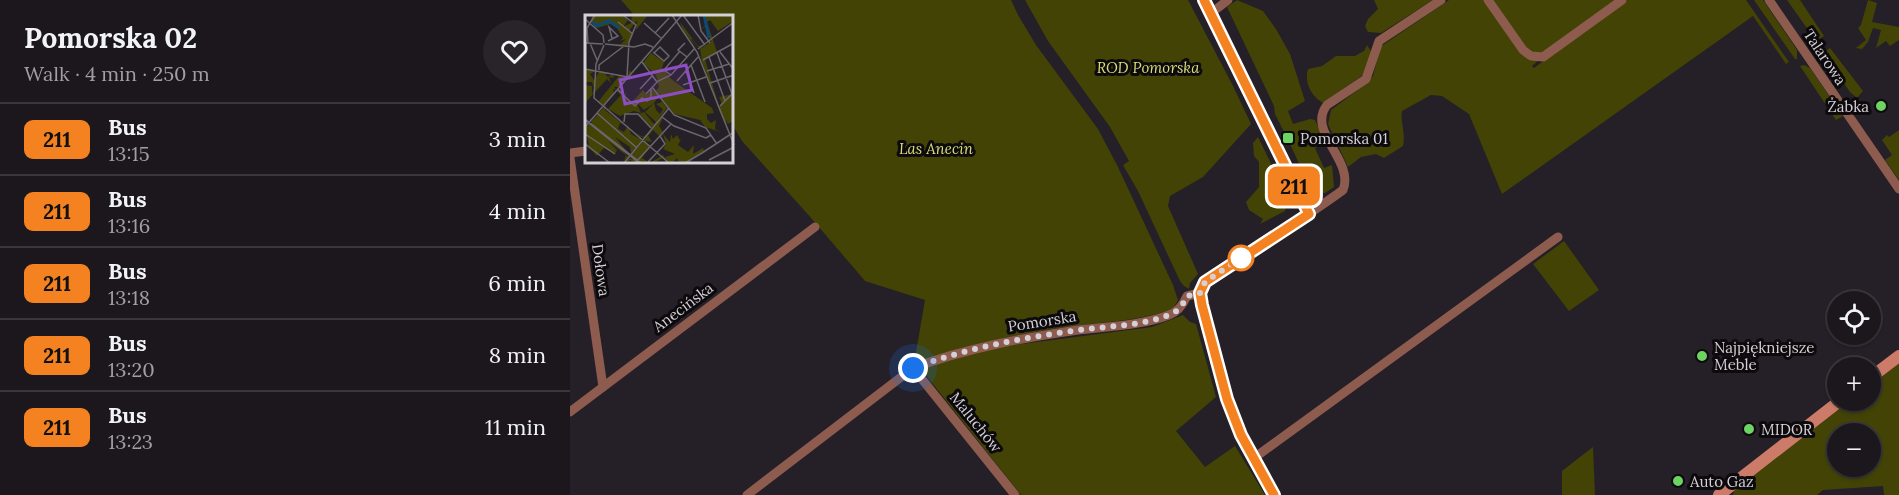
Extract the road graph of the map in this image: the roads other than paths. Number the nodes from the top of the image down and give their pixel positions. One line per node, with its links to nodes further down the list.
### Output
1 (1204, 0): 7 (street)
2 (1228, 0): 7 (street)
3 (1441, 0): 12 (street, Pomorska)
4 (1488, 0): 5 (street)
5 (1622, 0)
6 (1769, 0): 11 (street, Talarowa)
7 (1210, 14): 12 (street)
8 (585, 151): 9 (street)
9 (570, 153)
10 (570, 158): 19 (street, Dołowa)
11 (1899, 189)
12 (1309, 214): 15 (street, Pomorska)
13 (814, 227): 19 (street, Anecińska)
14 (1558, 237): 22 (street)
15 (1200, 293): 17 (street, Pomorska); 22 (street)
16 (1899, 356): 18 (street)
17 (913, 368): 23 (street, Pomorska); 24 (street, Maluchów)
18 (1881, 370)
19 (603, 387): 21 (street, Anecińska)
20 (1827, 411): 26 (street)
21 (570, 412)
22 (1254, 458): 25 (street)
23 (747, 495)
24 (1015, 495)
25 (1274, 495)
26 (1719, 495)

